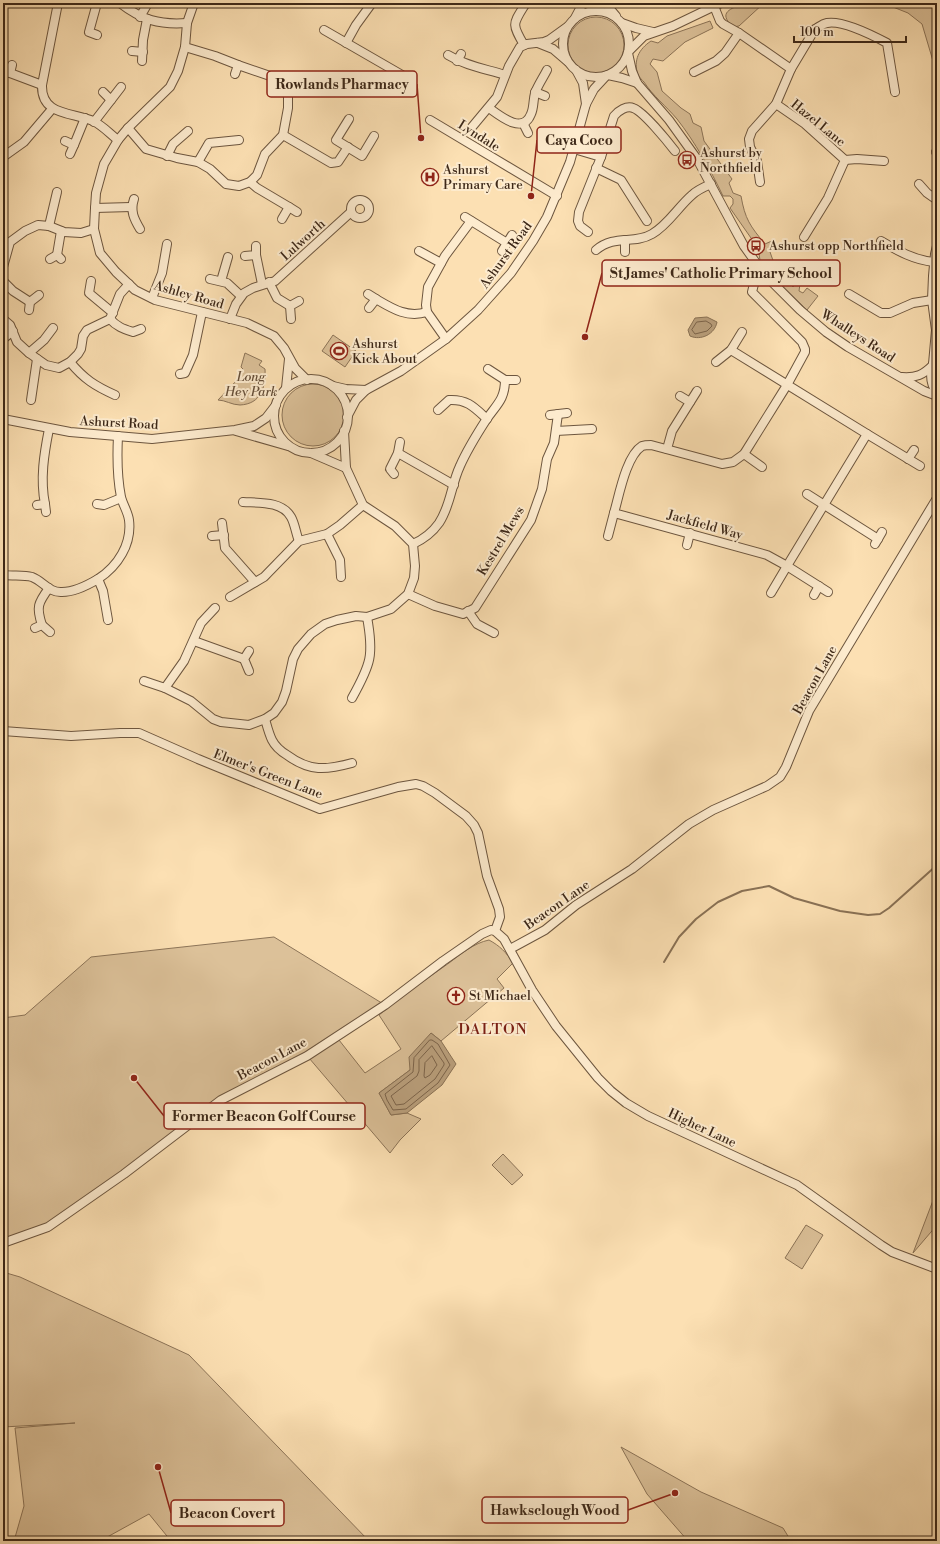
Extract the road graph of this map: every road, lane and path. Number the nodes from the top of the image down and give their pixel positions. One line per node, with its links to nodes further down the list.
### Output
1 (58, 3): 37 (street)
2 (97, 3): 18 (street)
3 (120, 3): 11 (street)
4 (148, 3): 11 (street)
5 (194, 3): 13 (street, Ashley Road)
6 (372, 3): 19 (street)
7 (526, 3): 21 (street)
8 (583, 3): 14 (street)
9 (605, 3): 12 (street)
10 (718, 5): 16 (street); 17 (street)
11 (144, 18): 13 (street); 23 (street)
12 (621, 22): 14 (street); 16 (street); 24 (street)
13 (187, 23): 22 (street, Ashley Road)
14 (571, 23): 20 (street); 26 (street)
15 (324, 30): 19 (street)
16 (653, 32): 24 (street)
17 (739, 33): 28 (street); 32 (street)
18 (97, 35)
19 (346, 43): 38 (street)
20 (538, 43): 21 (street); 26 (street)
21 (524, 45): 34 (street)
22 (185, 47): 27 (street); 55 (street, Ashley Road)
23 (132, 51)
24 (629, 52): 35 (street); 36 (street, Whalleys Road)
25 (448, 55): 34 (street)
26 (569, 63): 31 (street)
27 (238, 65): 33 (street); 58 (street)
28 (791, 69): 42 (street); 46 (street)
29 (8, 70): 37 (street)
30 (547, 70): 41 (street)
31 (576, 70): 35 (street); 45 (street, Ashurst Road)
32 (694, 72)
33 (235, 74)
34 (505, 75): 47 (street)
35 (607, 76): 36 (street, Whalleys Road); 45 (street, Ashurst Road)
36 (637, 84): 78 (street, Whalleys Road)
37 (42, 85): 48 (street)
38 (397, 86)
39 (121, 88): 44 (street)
40 (103, 92): 44 (street)
41 (535, 92): 43 (street); 53 (street)
42 (895, 92)
43 (545, 96)
44 (111, 100): 52 (street)
45 (586, 104): 65 (street, Ashurst Road)
46 (776, 104): 71 (street, Hazel Lane); 76 (street)
47 (489, 108): 53 (street); 54 (street)
48 (52, 109): 49 (street); 68 (street)
49 (85, 118): 52 (street); 63 (street)
50 (349, 119): 64 (street)
51 (430, 120): 80 (street, Lyndale)
52 (94, 122): 60 (street)
53 (523, 123): 57 (street)
54 (472, 127)
55 (128, 128): 60 (street, Ashley Road); 69 (street)
56 (188, 131): 69 (street)
57 (528, 133)
58 (283, 135): 64 (street); 75 (street)
59 (374, 136): 64 (street)
60 (118, 140): 83 (street, Ashley Road)
61 (239, 140): 73 (street)
62 (65, 142): 63 (street)
63 (74, 145): 67 (street)
64 (348, 147)
65 (574, 149): 70 (street); 80 (street, Ashurst Road)
66 (674, 151): 70 (street)
67 (70, 154)
68 (4, 156)
69 (167, 156): 73 (street)
70 (601, 157): 74 (street)
71 (845, 160): 72 (street, Hazel Lane); 94 (street, Hazel Lane)
72 (884, 161)
73 (198, 162): 75 (street)
74 (596, 168): 87 (street); 92 (street)
75 (250, 182): 82 (street)
76 (760, 182)
77 (918, 182): 81 (street)
78 (710, 184): 95 (street); 111 (street, Whalleys Road)
79 (57, 192): 88 (street)
80 (557, 196): 140 (street, Ashurst Road)
81 (937, 200)
82 (289, 207): 84 (street); 86 (street)
83 (95, 208): 89 (street, Ashley Road); 90 (street)
84 (297, 212)
85 (351, 212): 116 (street, Lulworth)
86 (282, 219)
87 (647, 221)
88 (49, 226): 91 (street); 100 (street)
89 (94, 229): 91 (street); 117 (street, Ashley Road)
90 (140, 229)
91 (61, 231): 106 (street)
92 (588, 232)
93 (512, 235): 97 (street)
94 (804, 238)
95 (625, 240): 101 (street); 104 (street)
96 (881, 240): 108 (street)
97 (507, 243): 103 (street); 109 (street)
98 (167, 244): 122 (street)
99 (937, 246): 108 (street)
100 (5, 248): 110 (street)
101 (596, 250)
102 (419, 251): 109 (street)
103 (502, 251)
104 (625, 252)
105 (245, 256): 116 (street)
106 (56, 257)
107 (228, 257): 115 (street)
108 (934, 262): 124 (street)
109 (441, 263): 129 (street)
110 (3, 267)
111 (764, 274): 150 (street, Whalleys Road); 154 (street)
112 (210, 279): 115 (street)
113 (3, 281): 120 (street)
114 (91, 281): 130 (street)
115 (221, 281): 121 (street)
116 (266, 283): 121 (street, Lulworth); 126 (street)
117 (129, 284): 122 (street, Ashley Road); 130 (street)
118 (848, 293): 124 (street)
119 (368, 294): 123 (street)
120 (39, 295)
121 (241, 296): 131 (street)
122 (152, 298): 128 (street, Ashley Road)
123 (376, 299): 127 (street); 129 (street)
124 (932, 300): 136 (street)
125 (299, 301): 126 (street)
126 (290, 306): 132 (street)
127 (369, 308)
128 (202, 312): 131 (street, Ashley Road); 149 (street)
129 (427, 312): 140 (street)
130 (112, 316): 138 (street); 145 (street)
131 (230, 318): 144 (street, Ashley Road)
132 (291, 319)
133 (3, 320): 135 (street)
134 (53, 328): 142 (street)
135 (13, 331): 139 (street); 142 (street)
136 (936, 331): 147 (street)
137 (742, 332): 141 (street)
138 (136, 334)
139 (3, 339)
140 (446, 339): 157 (street, Ashurst Road)
141 (731, 350): 146 (street); 154 (street)
142 (29, 353): 143 (street)
143 (37, 359): 145 (street); 162 (street)
144 (289, 359): 151 (street, Ashley Road); 156 (street, Ashley Road)
145 (70, 362): 160 (street)
146 (716, 362)
147 (934, 362): 150 (street, Whalleys Road); 159 (street)
148 (488, 369): 152 (street)
149 (180, 374)
150 (899, 377): 159 (street, Whalleys Road)
151 (307, 380): 155 (street); 156 (street)
152 (505, 380): 153 (street); 169 (street)
153 (516, 380)
154 (787, 385): 175 (street); 183 (street)
155 (332, 386): 157 (street, Ashurst Road); 167 (street)
156 (286, 388): 164 (street)
157 (369, 388): 167 (street, Ashurst Road)
158 (697, 391): 163 (street)
159 (937, 394)
160 (115, 395)
161 (680, 396): 163 (street)
162 (31, 400)
163 (690, 402): 179 (street)
164 (276, 405): 172 (street, Ashurst Road); 178 (street)
165 (438, 410): 169 (street)
166 (558, 414): 174 (street, Kestrel Mews)
167 (347, 416): 173 (street)
168 (3, 419): 170 (street, Ashurst Road)
169 (487, 419): 189 (street)
170 (49, 429): 176 (street, Ashurst Road); 197 (street)
171 (592, 429): 174 (street)
172 (235, 430): 176 (street, Ashurst Road); 178 (street, Ashurst Road)
173 (344, 431): 181 (street); 187 (street)
174 (556, 431): 222 (street, Kestrel Mews)
175 (867, 434): 184 (street); 196 (street)
176 (118, 436): 191 (street)
177 (400, 442): 182 (street)
178 (289, 446): 181 (street)
179 (667, 449): 183 (street); 198 (street)
180 (914, 450): 184 (street)
181 (310, 453): 187 (street)
182 (398, 453): 188 (street); 189 (street)
183 (744, 454): 186 (street)
184 (908, 459): 185 (street)
185 (920, 466)
186 (762, 467)
187 (346, 468): 195 (street)
188 (394, 474)
189 (454, 485): 207 (street)
190 (807, 494): 196 (street)
191 (121, 498): 194 (street); 212 (street)
192 (937, 498): 238 (street, Beacon Lane)
193 (243, 502): 206 (street)
194 (97, 504)
195 (363, 505): 201 (street); 207 (street)
196 (824, 505): 205 (street); 209 (street)
197 (43, 507)
198 (614, 513): 200 (street, Jackfield Way); 204 (street)
199 (222, 523): 202 (street)
200 (690, 533): 208 (street); 209 (street, Jackfield Way)
201 (327, 534): 206 (street); 211 (street)
202 (224, 535): 203 (street); 213 (street)
203 (212, 536)
204 (608, 536)
205 (878, 538)
206 (299, 541): 213 (street)
207 (413, 544): 217 (street)
208 (686, 545)
209 (787, 566): 214 (street, Jackfield Way); 218 (street)
210 (4, 575): 215 (street)
211 (341, 577)
212 (98, 579): 215 (street); 224 (street)
213 (255, 582): 220 (street)
214 (819, 586): 216 (street, Jackfield Way); 219 (street)
215 (49, 588): 225 (street)
216 (828, 592)
217 (408, 594): 222 (street); 223 (street)
218 (771, 594)
219 (814, 595)
220 (230, 597)
221 (215, 608): 227 (street)
222 (468, 611): 226 (street)
223 (367, 617): 233 (street); 234 (street)
224 (108, 620)
225 (50, 632)
226 (494, 633)
227 (194, 641): 229 (street); 232 (street)
228 (250, 651): 229 (street)
229 (244, 659): 230 (street)
230 (249, 671)
231 (144, 681): 232 (street)
232 (165, 688): 234 (street)
233 (352, 698)
234 (264, 720): 236 (street)
235 (3, 731): 237 (street, Elmer's Green Lane)
236 (352, 763)
237 (494, 931): 238 (street); 239 (street, Beacon Lane)
238 (510, 949): 240 (street, Higher Lane)
239 (3, 1243)
240 (937, 1270)

